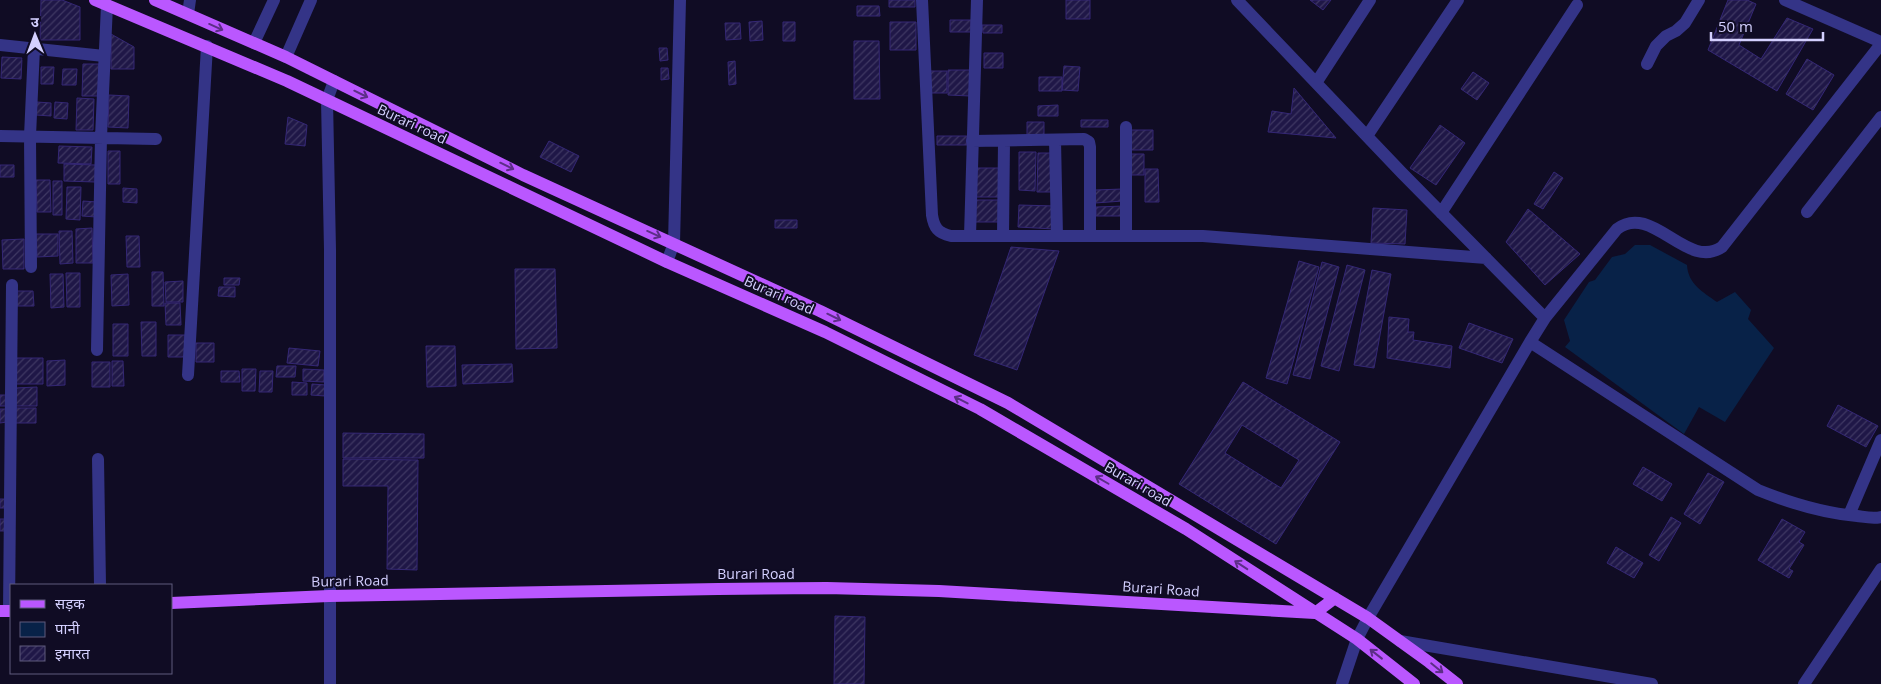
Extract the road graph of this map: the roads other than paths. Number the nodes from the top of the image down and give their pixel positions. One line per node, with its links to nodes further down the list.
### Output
1 (95, 0): 14 (main road, Burari road)
2 (156, 0): 16 (main road, Burari road)
3 (190, 0): 16 (street)
4 (311, 0): 23 (street)
5 (680, 0): 45 (street)
6 (922, 0): 40 (street)
7 (977, 0): 36 (street)
8 (1237, 0): 26 (street)
9 (1370, 0): 26 (street)
10 (1458, 0): 32 (street)
11 (1699, 0): 24 (street)
12 (1784, 0): 18 (street)
13 (271, 1): 17 (street)
14 (107, 5): 20 (main road, Burari road); 22 (street)
15 (1577, 5): 39 (street)
16 (188, 14): 17 (main road, Burari road, one-way to 17)
17 (254, 43): 23 (main road, Burari road)
18 (1881, 43): 50 (street)
19 (0, 45): 21 (street)
20 (207, 46): 27 (main road, Burari road); 53 (street)
21 (34, 48): 22 (street); 31 (street)
22 (104, 56): 33 (street)
23 (286, 57): 25 (main road, Burari road)
24 (1647, 64)
25 (334, 81): 27 (street); 45 (main road, Burari road, one-way to 45)
26 (1316, 83): 32 (street)
27 (327, 100): 47 (main road, Burari road); 60 (street)
28 (1881, 117): 38 (street)
29 (1126, 127): 44 (street)
30 (0, 136): 31 (street)
31 (30, 136): 33 (street); 48 (street)
32 (1367, 136): 39 (street)
33 (101, 137): 34 (street); 52 (street)
34 (156, 139)
35 (1055, 140): 37 (street); 42 (street); 43 (street)
36 (972, 141): 37 (street); 40 (street)
37 (1004, 141): 41 (street)
38 (1807, 212)
39 (1441, 213): 46 (street)
40 (970, 236): 41 (street)
41 (1003, 236): 42 (street)
42 (1057, 236): 43 (street)
43 (1090, 236): 44 (street)
44 (1126, 236): 46 (street)
45 (674, 243): 47 (street); 61 (main road, Burari road, one-way to 61)
46 (1486, 258): 50 (street)
47 (667, 262): 64 (main road, Burari road, one-way to 47)
48 (31, 267)
49 (12, 285): 63 (street)
50 (1546, 318): 51 (street)
51 (1530, 342): 56 (street); 65 (street)
52 (97, 350)
53 (188, 375)
54 (1881, 440): 56 (street)
55 (98, 459): 59 (street)
56 (1849, 515): 57 (street)
57 (1881, 517)
58 (1881, 569): 73 (street)
59 (100, 584)
60 (330, 596): 62 (main road, Burari Road); 64 (main road, Burari Road); 68 (street)
61 (1335, 598): 64 (main road); 65 (main road, Burari road)
62 (172, 603)
63 (7, 611)
64 (1315, 613): 66 (main road, Burari road)
65 (1368, 618): 66 (street); 67 (main road, Burari road)
66 (1357, 639): 69 (street); 70 (main road, Burari road, one-way to 66)
67 (1400, 641): 71 (main road, Burari road, one-way to 71); 72 (street)
68 (330, 684)
69 (1342, 684)
70 (1414, 684)
71 (1456, 684)
72 (1652, 684)
73 (1804, 684)

